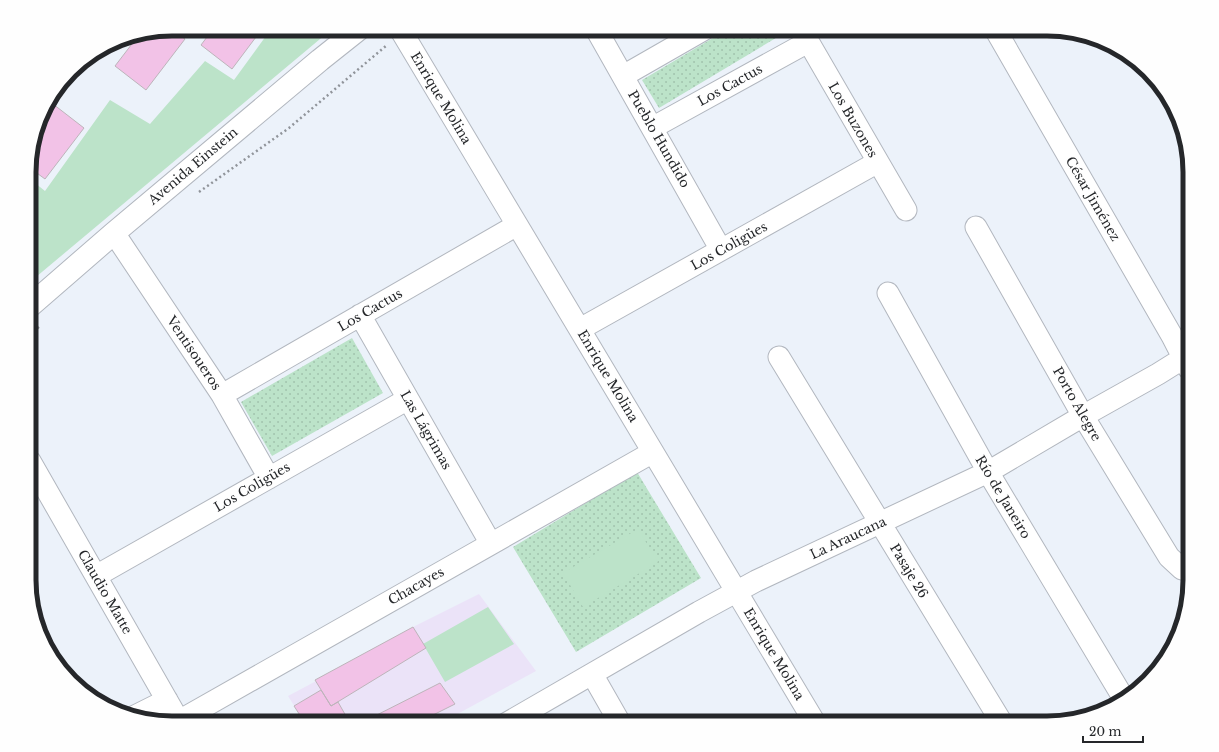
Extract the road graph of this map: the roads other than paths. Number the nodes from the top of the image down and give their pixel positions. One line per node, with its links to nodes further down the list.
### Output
1 (350, 36): 14 (main road, Avenida Einstein)
2 (404, 36): 12 (street, Enrique Molina)
3 (600, 36): 8 (street, Pueblo Hundido)
4 (693, 36): 8 (street)
5 (803, 36): 9 (street, Los Cactus)
6 (806, 36): 10 (street, Los Buzones)
7 (999, 36): 20 (street, César Jiménez)
8 (623, 76): 9 (street, Pueblo Hundido)
9 (652, 128): 15 (street, Pueblo Hundido)
10 (878, 162): 11 (street, Los Buzones); 15 (street, Los Coligües)
11 (906, 210)
12 (517, 225): 18 (street, Los Cactus); 19 (street, Enrique Molina)
13 (976, 227): 25 (street, Porto Alegre)
14 (114, 233): 17 (main road, Avenida Einstein); 23 (street, Ventisoueros)
15 (721, 250): 19 (street, Los Coligües)
16 (888, 293): 28 (street, Río de Janeiro)
17 (37, 314)
18 (360, 315): 23 (street, Los Cactus); 24 (street, Las Lágrimas)
19 (580, 329): 26 (street, Enrique Molina)
20 (1183, 354)
21 (780, 358): 30 (street, Pasaje 26)
22 (1183, 363): 25 (street, La Araucana)
23 (222, 394): 29 (street, Ventisoueros)
24 (408, 399): 29 (street, Los Coligües); 31 (street, Las Lágrimas)
25 (1083, 416): 28 (street, La Araucana); 32 (street, Porto Alegre)
26 (653, 452): 31 (street, Chacayes); 34 (street, Enrique Molina)
27 (36, 471): 33 (street, Claudio Matte)
28 (988, 472): 30 (street, La Araucana); 36 (street, Río de Janeiro)
29 (269, 478): 33 (street, Los Coligües)
30 (880, 522): 34 (street, La Araucana); 44 (street, Pasaje 26)
31 (491, 544): 40 (street, Chacayes)
32 (1183, 569)
33 (96, 576): 37 (street, Claudio Matte)
34 (737, 591): 35 (street, La Araucana); 43 (street, Enrique Molina)
35 (592, 674): 41 (street, La Araucana); 42 (street)
36 (1121, 694)
37 (166, 700): 38 (street); 39 (street, Claudio Matte)
38 (144, 713)
39 (175, 716)
40 (190, 716)
41 (519, 716)
42 (616, 716)
43 (811, 716)
44 (998, 716)

